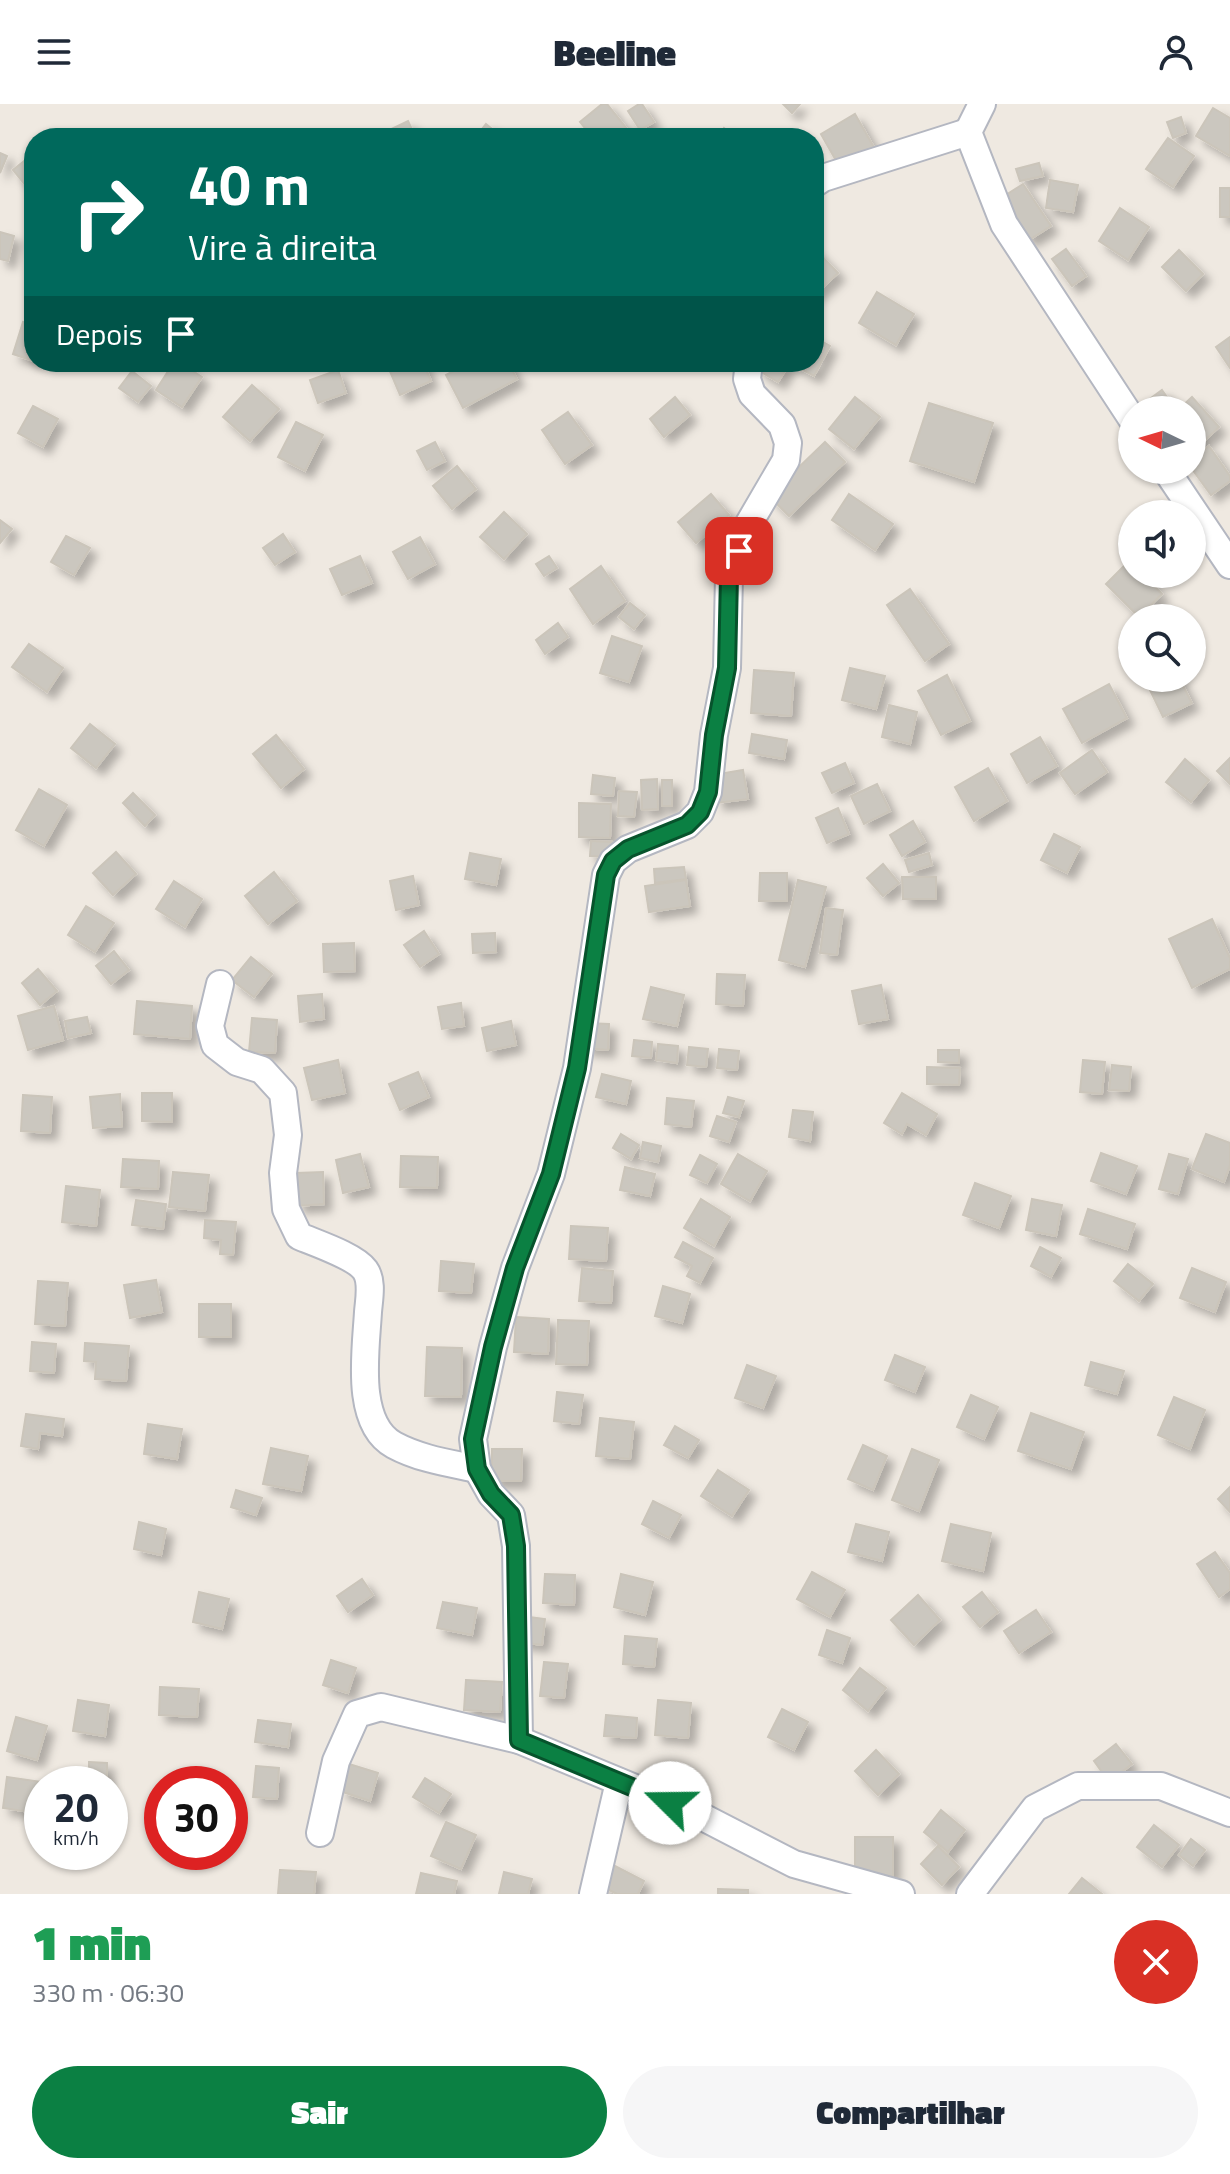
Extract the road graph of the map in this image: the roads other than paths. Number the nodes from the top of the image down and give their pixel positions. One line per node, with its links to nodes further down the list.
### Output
1 (982, 104): 2 (street)
2 (968, 132): 3 (street); 5 (street)
3 (824, 178)
4 (748, 372): 9 (street)
5 (1118, 398)
6 (1175, 484): 7 (street)
7 (1230, 565)
8 (220, 984): 9 (street)
9 (477, 1469): 10 (street)
10 (519, 1740): 11 (street); 13 (street)
11 (619, 1782): 14 (street); 15 (street)
12 (1230, 1813): 16 (street)
13 (320, 1833)
14 (593, 1894)
15 (901, 1894)
16 (970, 1894)

